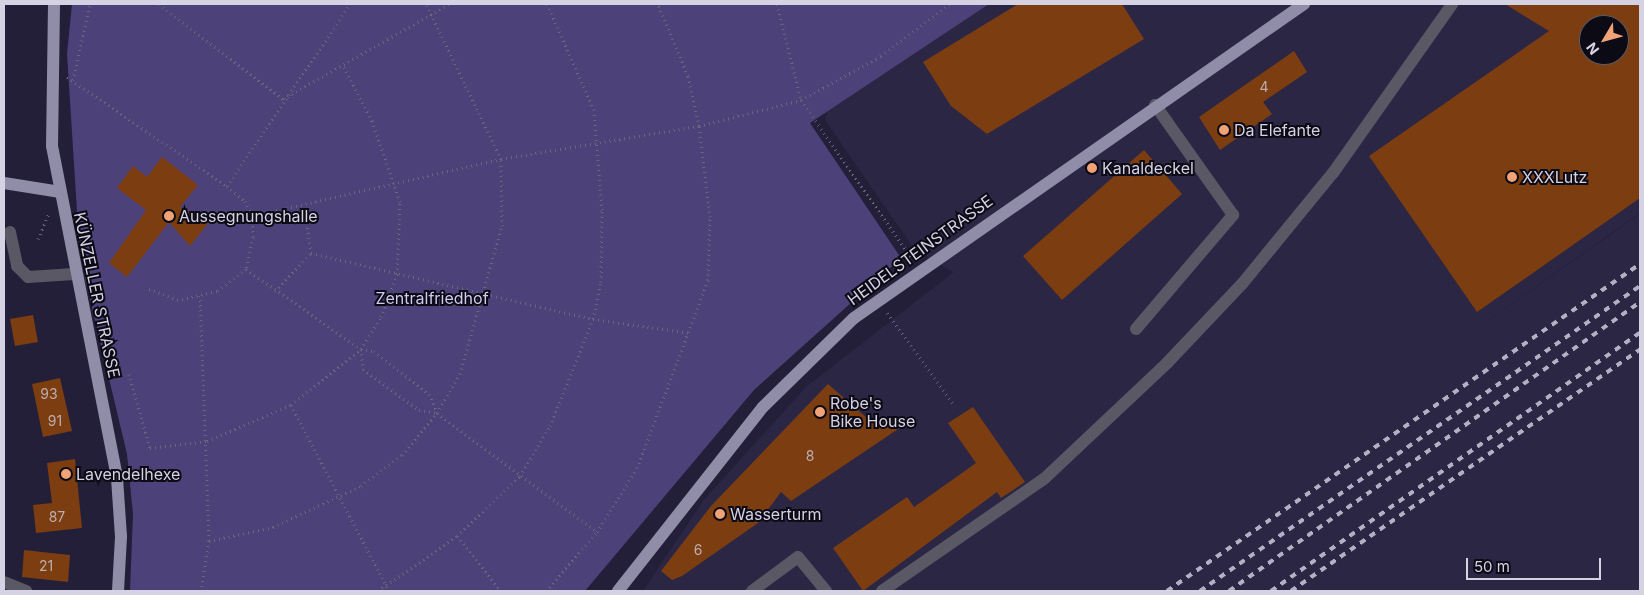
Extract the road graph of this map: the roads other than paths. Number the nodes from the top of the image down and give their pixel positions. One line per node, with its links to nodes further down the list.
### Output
1 (54, 4): 6 (main road, KÜNZELLER STRASSE)
2 (1304, 4): 4 (main road, HEIDELSTEINSTRASSE)
3 (1452, 4): 16 (lane)
4 (1155, 105): 9 (lane); 13 (main road, HEIDELSTEINSTRASSE)
5 (4, 183): 6 (main road)
6 (60, 192): 8 (main road, KÜNZELLER STRASSE)
7 (10, 232): 8 (lane)
8 (74, 274): 12 (main road, KÜNZELLER STRASSE)
9 (1136, 329)
10 (4, 582): 11 (lane)
11 (26, 591)
12 (118, 591)
13 (618, 591)
14 (752, 591): 15 (lane)
15 (826, 591)
16 (882, 591)

